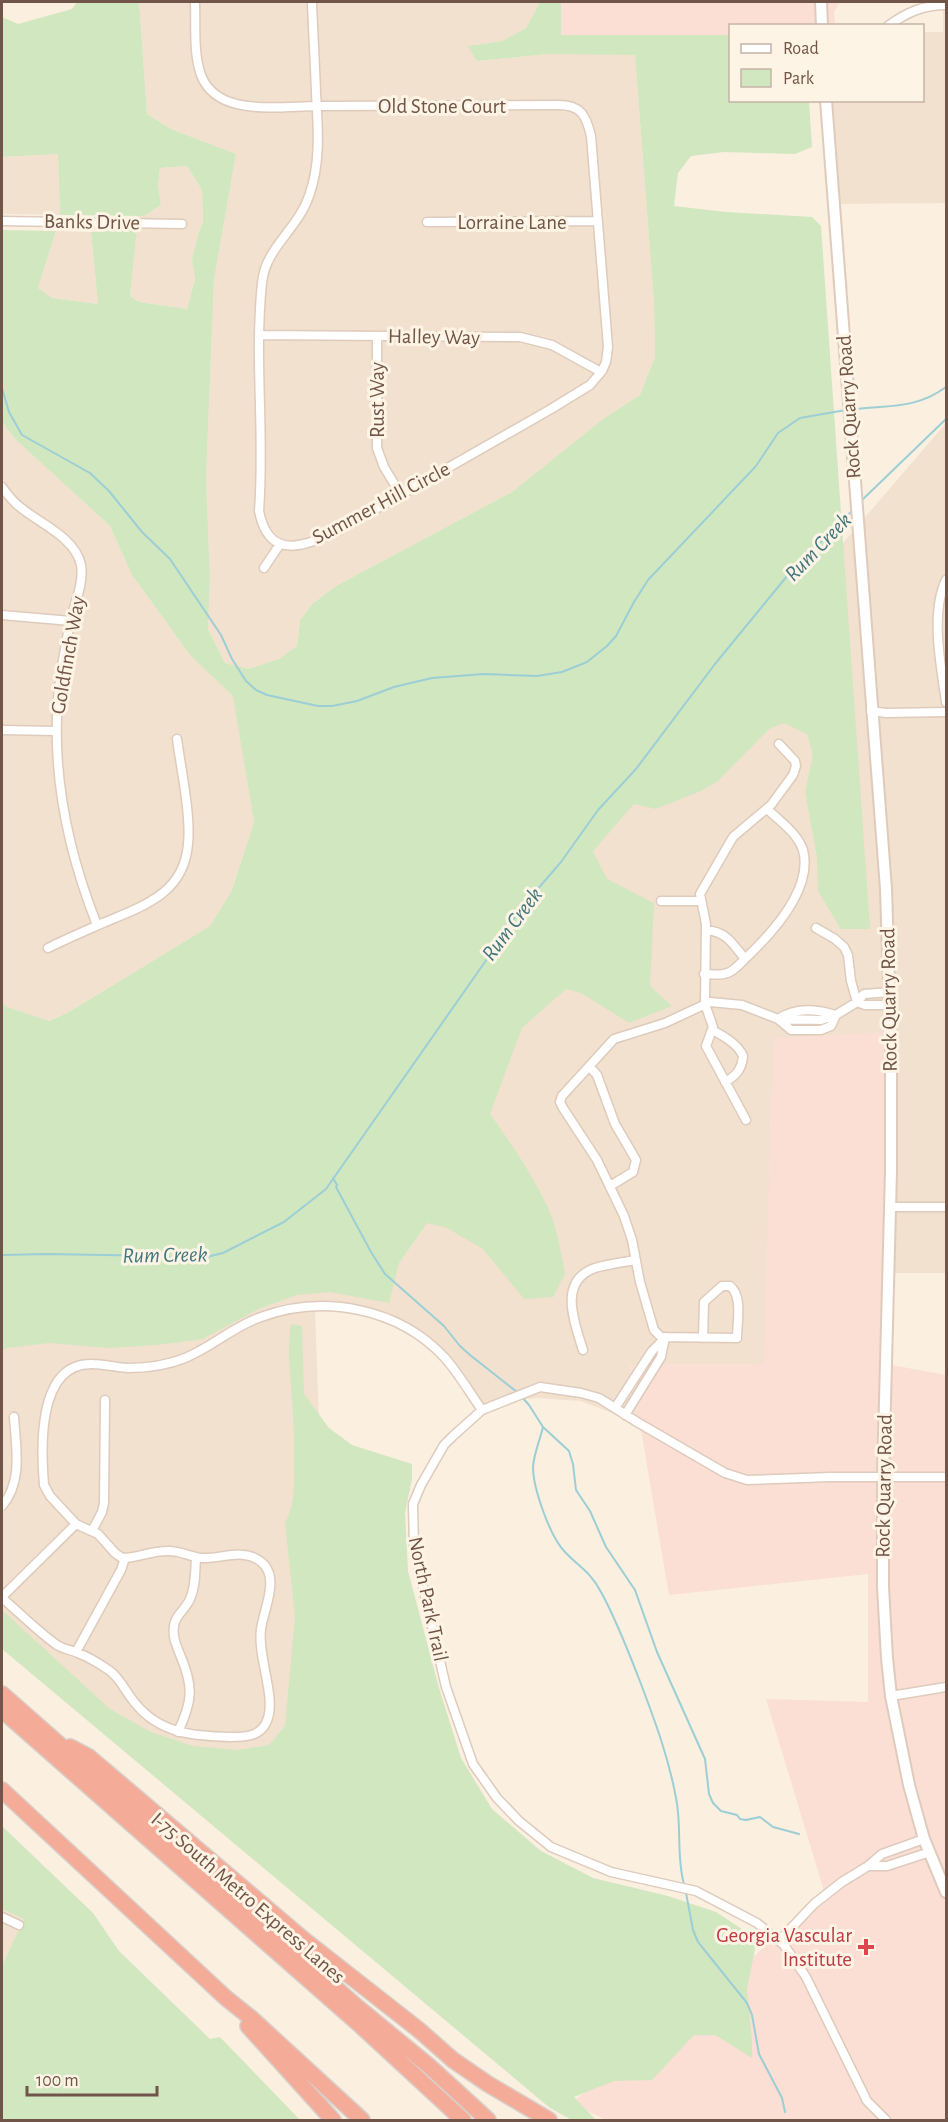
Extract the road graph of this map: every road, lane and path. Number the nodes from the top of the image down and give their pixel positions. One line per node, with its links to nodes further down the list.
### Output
1 (195, 2): 8 (street, Old Stone Court)
2 (312, 2): 8 (street)
3 (821, 2): 5 (street)
4 (946, 5): 6 (street)
5 (822, 24)
6 (891, 24)
7 (826, 102): 24 (street, Rock Quarry Road)
8 (317, 106): 10 (street, Old Stone Court); 13 (street)
9 (2, 221): 12 (street, Banks Drive)
10 (597, 221): 11 (street, Lorraine Lane); 15 (street)
11 (427, 222)
12 (182, 224)
13 (260, 335): 14 (street, Halley Way); 18 (street)
14 (377, 336): 15 (street, Halley Way); 17 (street, Rust Way)
15 (601, 372): 17 (street, Summer Hill Circle)
16 (2, 488): 22 (street, Goldfinch Way)
17 (401, 495): 18 (street, Summer Hill Circle)
18 (280, 544): 19 (street)
19 (264, 568)
20 (946, 580): 23 (street)
21 (2, 615): 22 (street)
22 (71, 621): 27 (street, Goldfinch Way)
23 (946, 702)
24 (872, 711): 25 (street); 39 (street, Rock Quarry Road)
25 (946, 712)
26 (2, 730): 27 (street)
27 (56, 731): 33 (street, Goldfinch Way)
28 (177, 739): 33 (street)
29 (779, 744): 30 (street)
30 (767, 809): 32 (street); 37 (street)
31 (661, 901): 32 (street)
32 (701, 901): 35 (street)
33 (97, 925): 36 (street)
34 (816, 928): 40 (street)
35 (706, 930): 37 (street); 38 (street)
36 (48, 948)
37 (745, 959): 38 (street)
38 (704, 974): 41 (street)
39 (890, 992): 40 (street); 42 (street, Rock Quarry Road)
40 (857, 1002): 42 (street); 43 (street)
41 (705, 1004): 44 (street); 45 (street); 46 (street)
42 (890, 1005): 50 (street, Rock Quarry Road)
43 (836, 1015): 44 (street); 44 (street)
44 (778, 1019)
45 (712, 1030): 47 (street); 47 (street)
46 (589, 1066): 49 (street); 49 (street)
47 (725, 1082): 48 (street)
48 (746, 1120)
49 (610, 1186): 52 (street)
50 (889, 1207): 51 (street); 61 (street, Rock Quarry Road)
51 (946, 1207)
52 (636, 1260): 53 (street); 55 (street)
53 (665, 1337): 54 (street); 57 (street); 59 (street)
54 (702, 1338): 54 (street)
55 (583, 1350)
56 (105, 1401): 65 (street)
57 (615, 1408): 58 (street, North Park Trail); 59 (street, North Park Trail)
58 (482, 1410): 64 (street); 83 (street, North Park Trail)
59 (626, 1414): 61 (street, North Park Trail)
60 (14, 1417): 63 (street)
61 (883, 1478): 62 (street, North Park Trail); 72 (street, Rock Quarry Road)
62 (946, 1478)
63 (2, 1506)
64 (76, 1524): 65 (street); 68 (street)
65 (93, 1531): 67 (street)
66 (196, 1557): 67 (street); 74 (street); 74 (street)
67 (125, 1558): 69 (street)
68 (2, 1597): 69 (street)
69 (76, 1652): 74 (street)
70 (946, 1688): 72 (street)
71 (2, 1694): 75 (highway)
72 (891, 1696): 77 (street, Rock Quarry Road)
73 (2, 1710): 87 (highway, I-75 South Metro Express Lanes)
74 (178, 1732)
75 (49, 1736): 88 (highway); 89 (highway)
76 (2, 1790): 84 (highway)
77 (924, 1839): 78 (street, Rock Quarry Road); 79 (street)
78 (930, 1852): 79 (street); 80 (street, Rock Quarry Road)
79 (868, 1866): 83 (street)
80 (946, 1892)
81 (2, 1917): 82 (street)
82 (19, 1925)
83 (779, 1941): 90 (street, North Park Trail)
84 (226, 1998): 85 (highway); 86 (highway)
85 (333, 2121)
86 (362, 2121)
87 (463, 2121)
88 (488, 2121)
89 (549, 2121)
90 (886, 2121)

